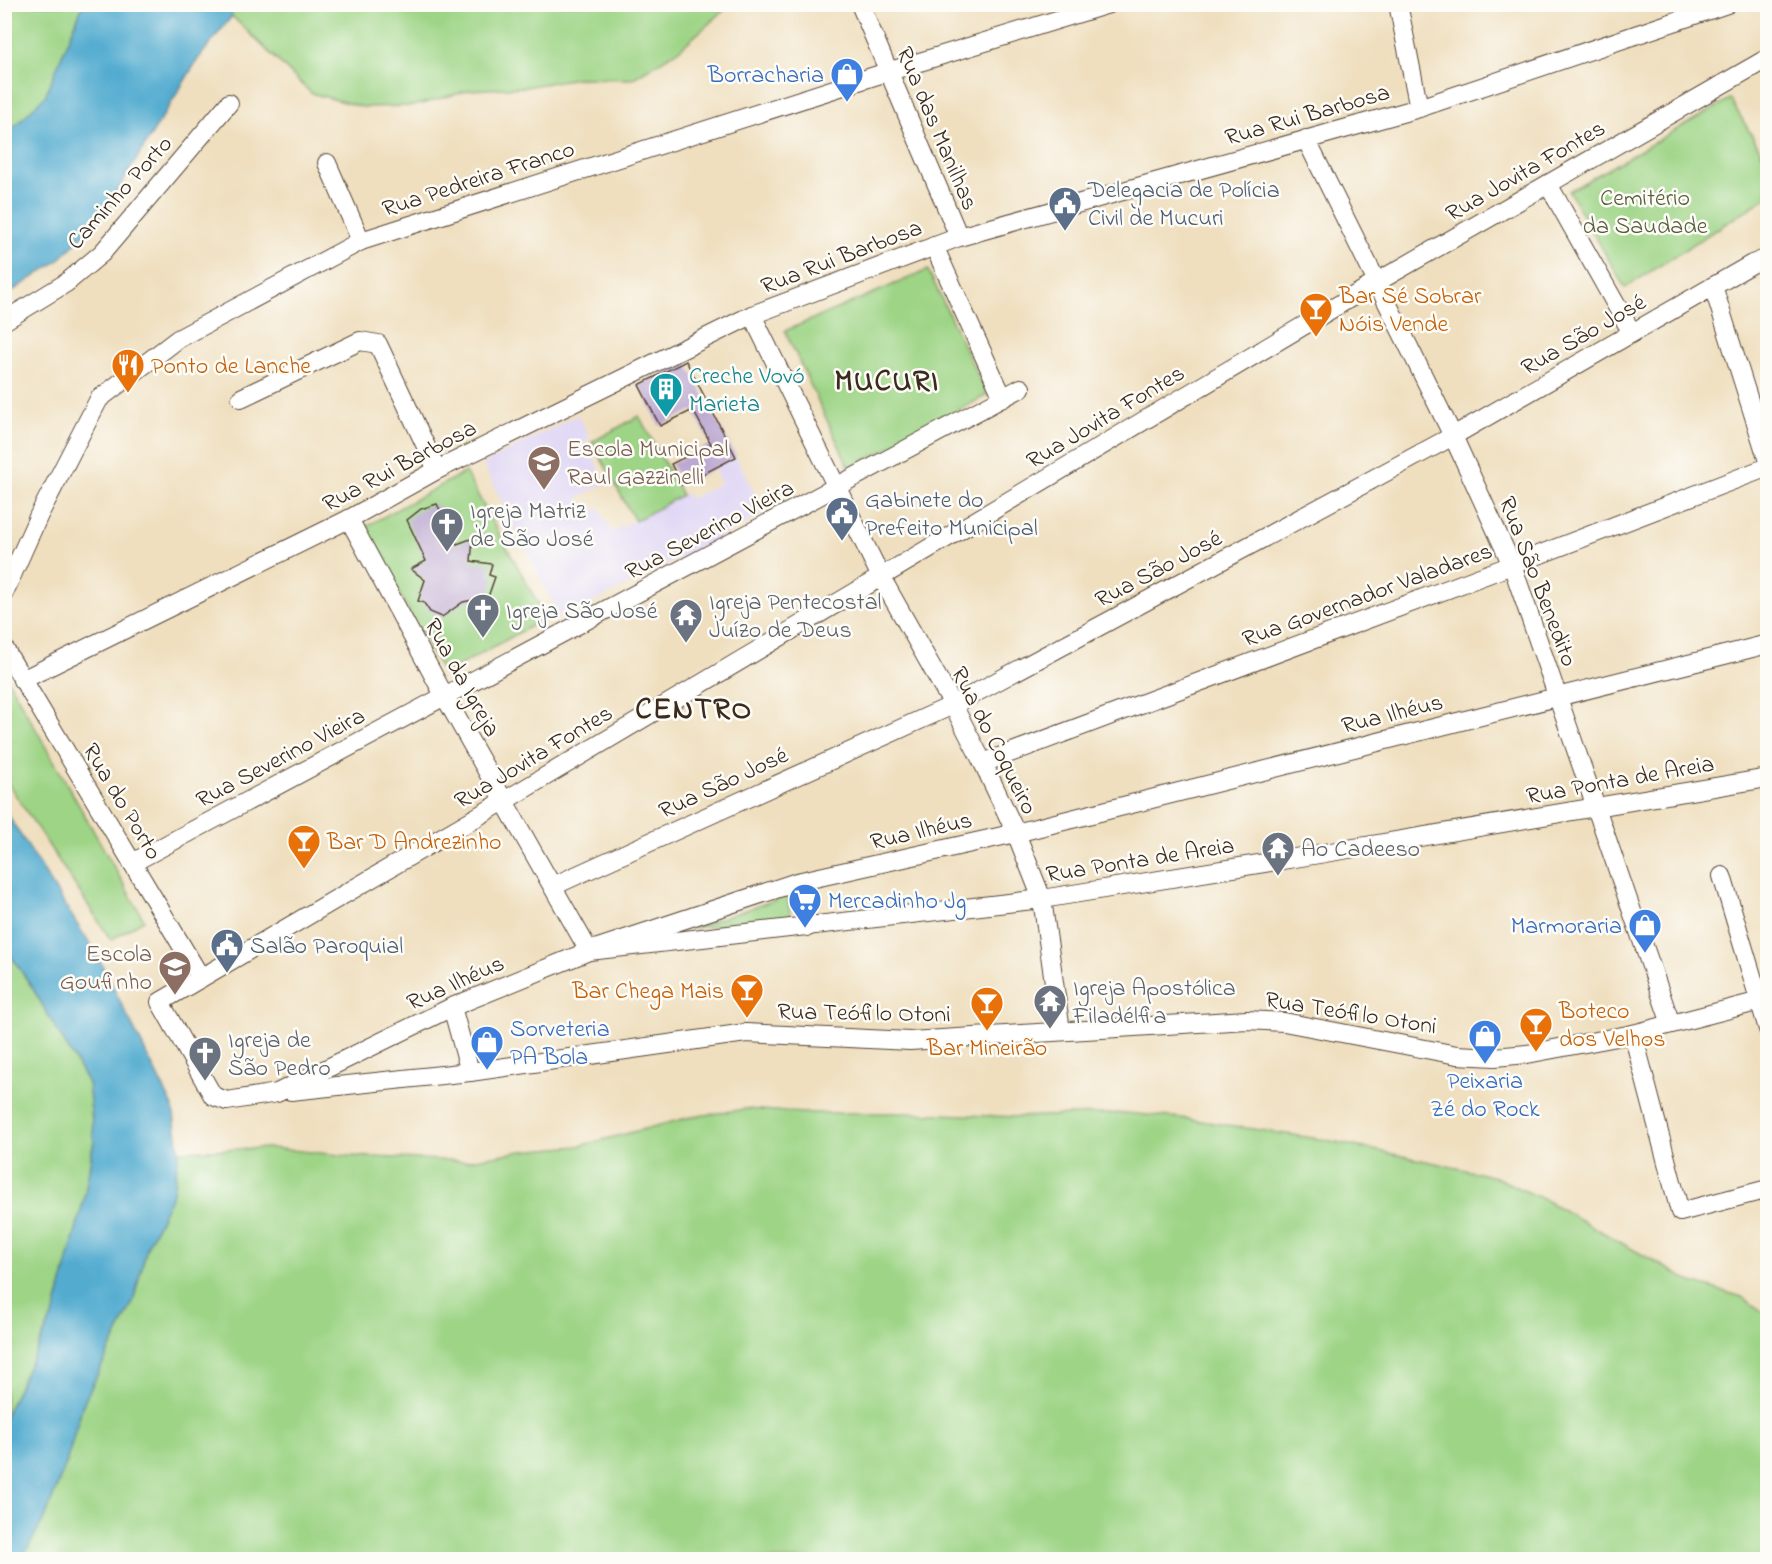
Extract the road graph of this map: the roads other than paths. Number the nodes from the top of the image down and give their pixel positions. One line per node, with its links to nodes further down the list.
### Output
1 (860, 4): 6 (street, Rua das Manilhas)
2 (1108, 4): 6 (street, Rua Pedreira Franco)
3 (1398, 4): 8 (street)
4 (1727, 4): 8 (street, Rua Rui Barbosa)
5 (1767, 58): 11 (street, Rua Jovita Fontes)
6 (887, 72): 12 (street, Rua das Manilhas); 13 (street, Rua Pedreira Franco)
7 (229, 104): 19 (street, Caminho Porto)
8 (1419, 108): 9 (street, Rua Rui Barbosa)
9 (1306, 139): 12 (street, Rua Rui Barbosa); 16 (street, Rua São Benedito)
10 (327, 163): 13 (street)
11 (1548, 184): 16 (street, Rua Jovita Fontes); 20 (street)
12 (959, 237): 14 (street, Rua Rui Barbosa)
13 (361, 241): 32 (street, Rua Pedreira Franco)
14 (934, 246): 18 (street, Rua Rui Barbosa); 23 (street)
15 (1767, 258): 17 (street, Rua São José)
16 (1377, 282): 24 (street, Rua São Benedito); 31 (street, Rua Jovita Fontes)
17 (1713, 286): 20 (street, Rua São José); 25 (street)
18 (752, 315): 27 (street, Rua Rui Barbosa); 28 (street, Rua do Coqueiro)
19 (4, 321)
20 (1632, 333): 24 (street, Rua São José)
21 (1021, 388): 23 (street, Rua Severino Vieira)
22 (241, 398): 27 (street)
23 (1003, 398): 28 (street, Rua Severino Vieira)
24 (1453, 436): 30 (street, Rua São Benedito); 38 (street, Rua São José)
25 (1767, 461)
26 (1767, 467): 30 (street, Rua Governador Valadares)
27 (437, 470): 29 (street, Rua Rui Barbosa)
28 (836, 488): 31 (street, Rua do Coqueiro); 37 (street, Rua Severino Vieira)
29 (349, 519): 35 (street, Rua Rui Barbosa); 37 (street, Rua da Igreja)
30 (1512, 565): 36 (street, Rua São Benedito); 39 (street, Rua Governador Valadares)
31 (881, 577): 38 (street, Rua do Coqueiro); 41 (street, Rua Jovita Fontes)
32 (4, 593)
33 (1767, 644): 36 (street, Rua Ilhéus)
34 (4, 648): 35 (street, Rua do Porto)
35 (22, 680): 44 (street, Rua do Porto)
36 (1556, 696): 42 (street, Rua São Benedito); 43 (street, Rua Ilhéus)
37 (445, 697): 41 (street, Rua da Igreja); 44 (street, Rua Severino Vieira)
38 (953, 705): 39 (street, Rua do Coqueiro); 47 (street, Rua São José)
39 (983, 763): 43 (street, Rua do Coqueiro)
40 (1767, 778): 42 (street, Rua Ponta de Areia)
41 (504, 801): 47 (street, Rua da Igreja); 51 (street, Rua Jovita Fontes)
42 (1595, 808): 48 (street, Rua Ponta de Areia); 55 (street, Rua São Benedito)
43 (1016, 833): 46 (street, Rua Ilhéus); 48 (street, Rua do Coqueiro)
44 (132, 863): 51 (street, Rua do Porto)
45 (1722, 876): 52 (street)
46 (797, 882): 49 (street); 50 (street, Rua Ilhéus)
47 (553, 886): 50 (street, Rua da Igreja)
48 (1042, 899): 49 (street, Rua Ponta de Areia); 57 (street, Rua do Coqueiro)
49 (808, 927): 50 (street, Rua Ponta de Areia)
50 (589, 951): 54 (street, Rua Ilhéus)
51 (201, 978): 53 (street, Rua Jovita Fontes)
52 (1763, 1000): 55 (street, Rua Teófilo Otoni); 56 (street)
53 (160, 1002): 60 (street, Rua Ilhéus)
54 (452, 1007): 59 (street); 60 (street, Rua Ilhéus)
55 (1671, 1024): 58 (street, Rua Teófilo Otoni)
56 (1767, 1029)
57 (1061, 1031): 58 (street, Rua Teófilo Otoni); 59 (street, Rua Teófilo Otoni)
58 (1633, 1034): 61 (street)
59 (470, 1072): 60 (street, Rua Teófilo Otoni)
60 (277, 1093)
61 (1767, 1189)

